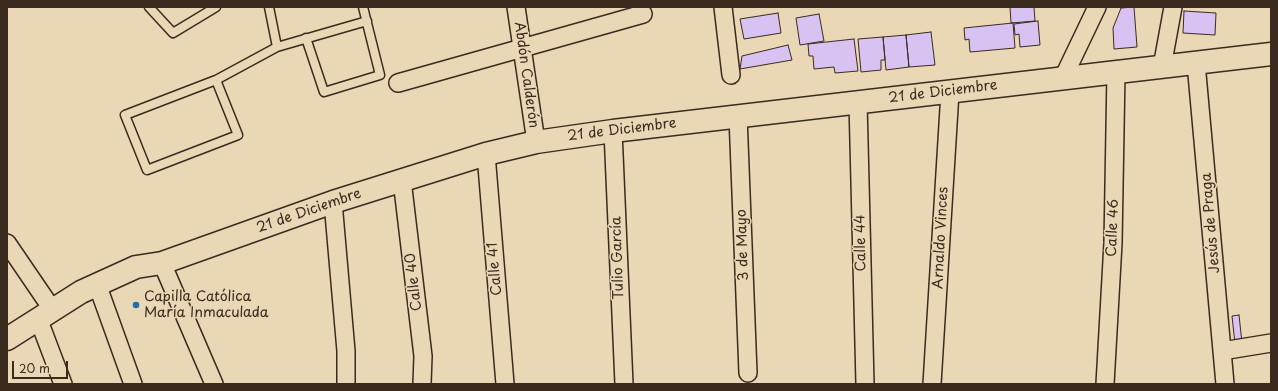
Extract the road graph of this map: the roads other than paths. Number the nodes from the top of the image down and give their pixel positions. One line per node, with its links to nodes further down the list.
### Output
1 (149, 7): 2 (lane)
2 (216, 7)
3 (269, 7): 12 (lane)
4 (363, 7): 10 (lane)
5 (516, 7): 13 (street, Abdón Calderón)
6 (723, 7): 18 (street)
7 (1097, 7): 19 (street)
8 (1172, 7): 16 (street)
9 (643, 14): 13 (street)
10 (367, 21): 11 (lane); 11 (lane)
11 (306, 38): 12 (lane)
12 (277, 47): 20 (lane)
13 (522, 48): 21 (street); 26 (street, Abdón Calderón)
14 (1271, 54): 15 (street, 21 de Diciembre)
15 (1196, 63): 16 (street, 21 de Diciembre); 36 (street, Jesús de Praga)
16 (1162, 67): 17 (street, 21 de Diciembre)
17 (1116, 72): 19 (street, 21 de Diciembre); 47 (street, Calle 46)
18 (731, 75)
19 (1063, 78): 22 (street, 21 de Diciembre)
20 (216, 80): 20 (lane)
21 (398, 83)
22 (950, 92): 23 (street, 21 de Diciembre); 46 (street, Arnaldo Vinces)
23 (858, 102): 24 (street, 21 de Diciembre); 45 (street, Calle 44)
24 (738, 116): 25 (street, 21 de Diciembre); 37 (street, 3 de Mayo)
25 (612, 131): 26 (street, 21 de Diciembre); 44 (street, Tulio García)
26 (536, 142): 27 (street, 21 de Diciembre)
27 (486, 154): 28 (street, 21 de Diciembre); 43 (street, Calle 41)
28 (402, 180): 29 (street, 21 de Diciembre); 42 (street, Calle 40)
29 (332, 202): 31 (street, 21 de Diciembre); 41 (street)
30 (7, 243): 33 (street)
31 (162, 263): 32 (street, 21 de Diciembre); 40 (street)
32 (97, 284): 33 (street, 21 de Diciembre); 39 (street)
33 (45, 314): 34 (street, 21 de Diciembre); 38 (street)
34 (7, 339)
35 (1271, 343): 36 (street)
36 (1222, 351): 48 (street, Jesús de Praga)
37 (748, 374)
38 (63, 384)
39 (133, 384)
40 (214, 384)
41 (346, 384)
42 (422, 384)
43 (505, 384)
44 (624, 384)
45 (865, 384)
46 (932, 384)
47 (1105, 384)
48 (1225, 384)

